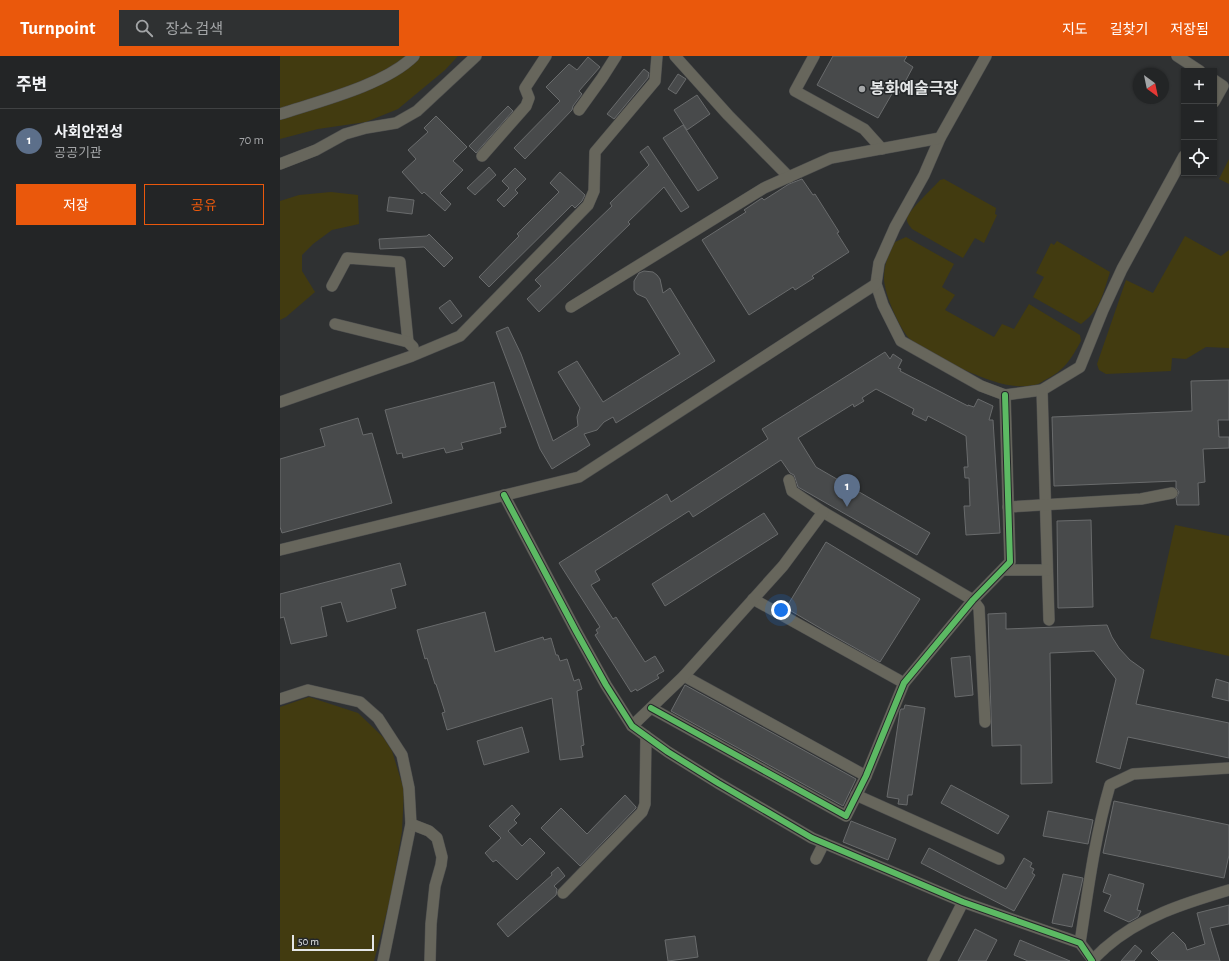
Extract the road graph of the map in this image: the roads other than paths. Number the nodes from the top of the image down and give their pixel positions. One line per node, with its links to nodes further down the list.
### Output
1 (414, 56): 14 (street)
2 (476, 56): 19 (street)
3 (546, 56): 17 (street)
4 (616, 56): 13 (street)
5 (657, 56): 26 (street)
6 (675, 56): 20 (street)
7 (814, 56): 16 (street)
8 (986, 56): 15 (street)
9 (1177, 56): 10 (street)
10 (1195, 68)
11 (1217, 82): 12 (street)
12 (1217, 97)
13 (579, 110)
14 (280, 114)
15 (940, 138): 16 (street); 21 (street)
16 (882, 149): 20 (street)
17 (482, 156)
18 (1181, 161): 27 (street)
19 (280, 164)
20 (789, 177): 23 (street)
21 (876, 284): 28 (street); 32 (street)
22 (332, 286): 25 (street)
23 (571, 307)
24 (335, 324): 25 (street)
25 (408, 342): 26 (street)
26 (418, 353): 29 (street)
27 (1042, 390): 28 (street); 33 (street)
28 (1004, 395): 34 (street)
29 (280, 402)
30 (789, 480): 35 (street)
31 (1172, 493): 33 (street)
32 (504, 495): 36 (street); 47 (street)
33 (1045, 505): 34 (street); 38 (street)
34 (1008, 507): 37 (street)
35 (823, 512): 39 (street); 40 (street)
36 (280, 550)
37 (1002, 570): 38 (street); 40 (street)
38 (1047, 570): 41 (street)
39 (753, 599): 42 (street); 43 (street)
40 (973, 600): 43 (street); 46 (street)
41 (1049, 620)
42 (684, 676): 45 (street); 50 (street)
43 (904, 683): 50 (street)
44 (280, 700): 52 (street)
45 (651, 708): 47 (street); 51 (street)
46 (985, 722)
47 (632, 726): 48 (street)
48 (646, 736): 53 (street); 57 (street)
49 (1229, 768): 59 (street)
50 (866, 776): 51 (street)
51 (856, 795): 55 (street)
52 (411, 824): 61 (street); 62 (street)
53 (824, 843): 54 (street); 58 (street)
54 (816, 859)
55 (999, 859)
56 (1229, 890): 60 (street)
57 (563, 893)
58 (962, 902): 59 (street); 63 (street)
59 (1080, 942): 60 (street)
60 (1092, 960)
61 (382, 961)
62 (430, 961)
63 (933, 961)

